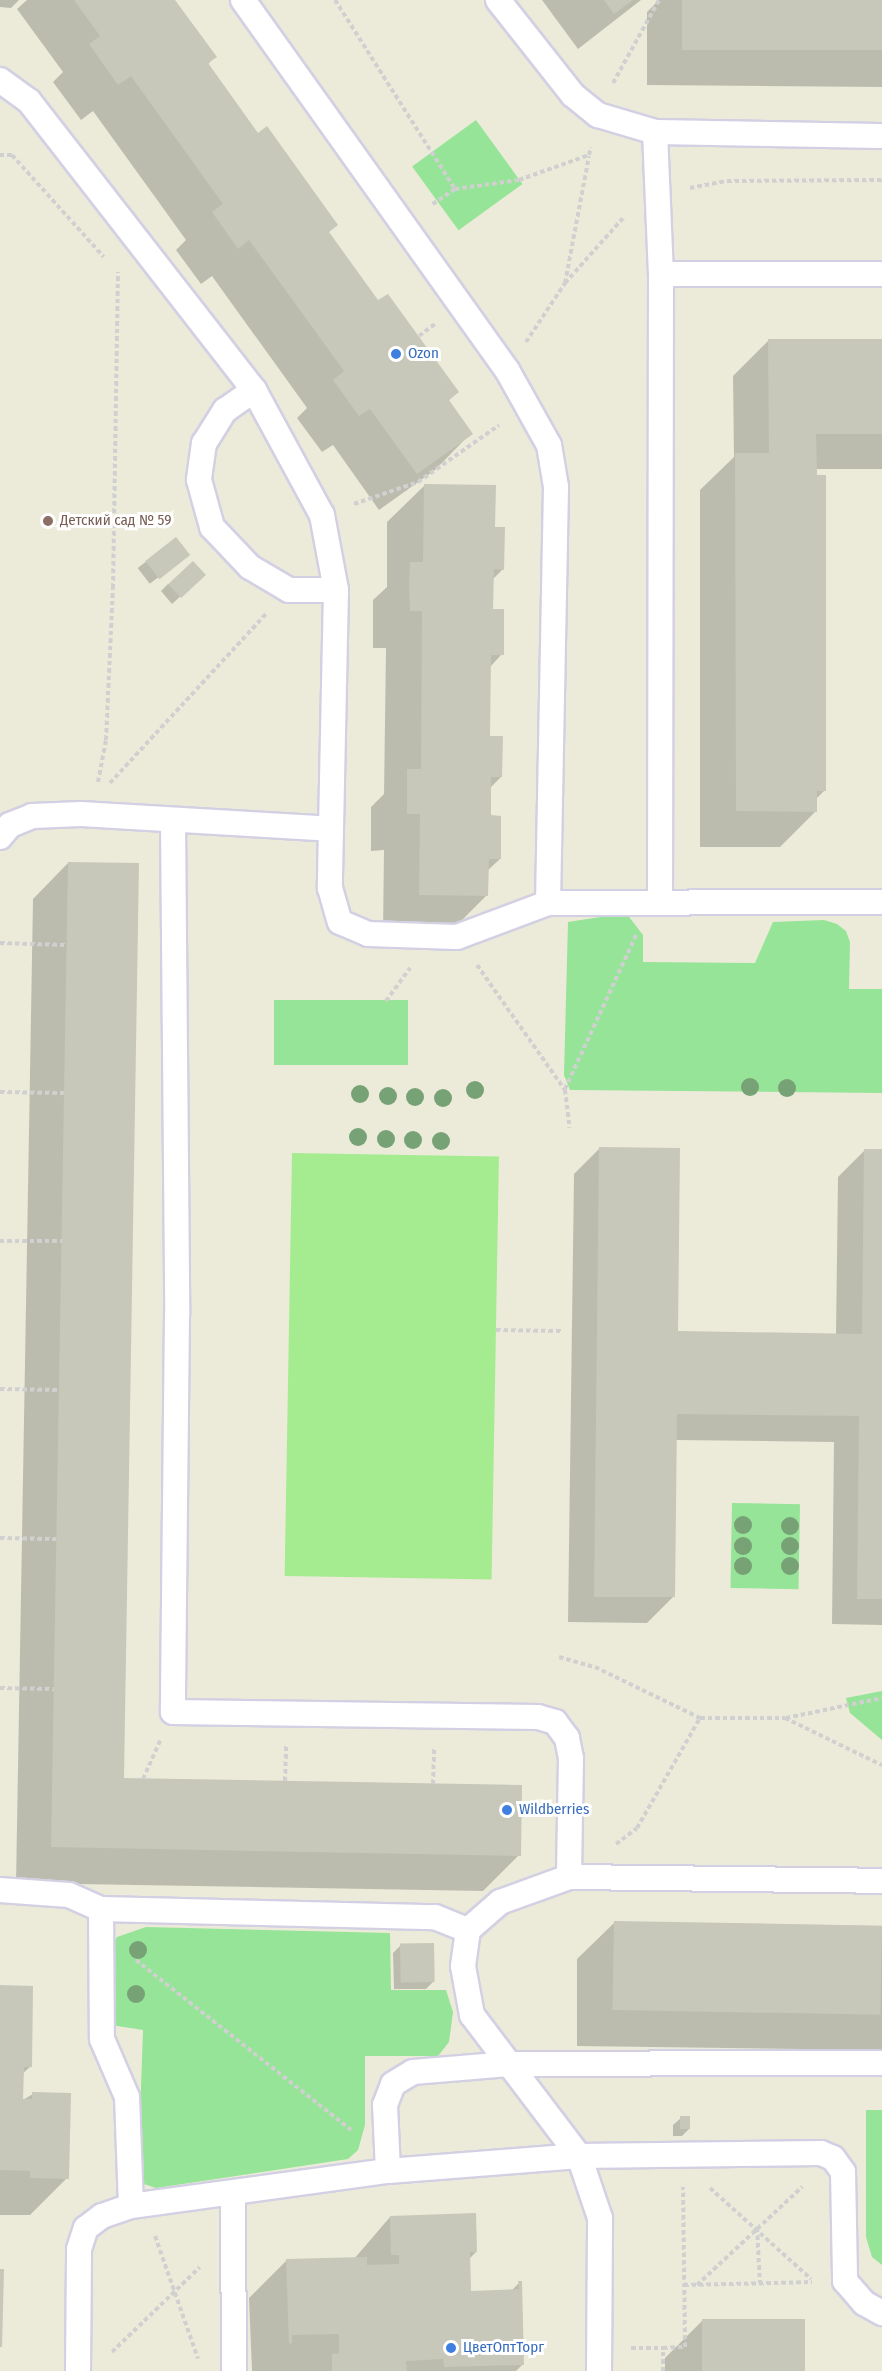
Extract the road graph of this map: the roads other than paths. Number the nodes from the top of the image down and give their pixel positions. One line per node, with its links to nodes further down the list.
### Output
1 (243, 0): 15 (lane)
2 (498, 0): 4 (lane)
3 (0, 80): 8 (lane)
4 (655, 132): 5 (lane); 6 (lane)
5 (882, 136)
6 (661, 274): 7 (lane); 13 (lane)
7 (882, 274)
8 (254, 390): 9 (lane); 9 (lane)
9 (336, 590): 11 (lane)
10 (173, 821): 11 (lane); 12 (lane); 16 (lane)
11 (330, 829): 15 (lane)
12 (0, 837)
13 (660, 900): 14 (lane); 15 (lane)
14 (882, 902)
15 (548, 903)
16 (569, 1877): 17 (lane); 20 (lane)
17 (882, 1881)
18 (0, 1890): 19 (lane)
19 (101, 1909): 20 (lane); 26 (lane)
20 (468, 1930): 22 (lane)
21 (882, 2063): 22 (lane)
22 (508, 2064): 23 (lane); 24 (lane)
23 (579, 2156): 24 (lane); 27 (lane); 30 (lane)
24 (388, 2171): 25 (lane)
25 (233, 2193): 26 (lane); 29 (lane)
26 (131, 2206): 28 (lane)
27 (882, 2313)
28 (78, 2371)
29 (234, 2371)
30 (599, 2371)

